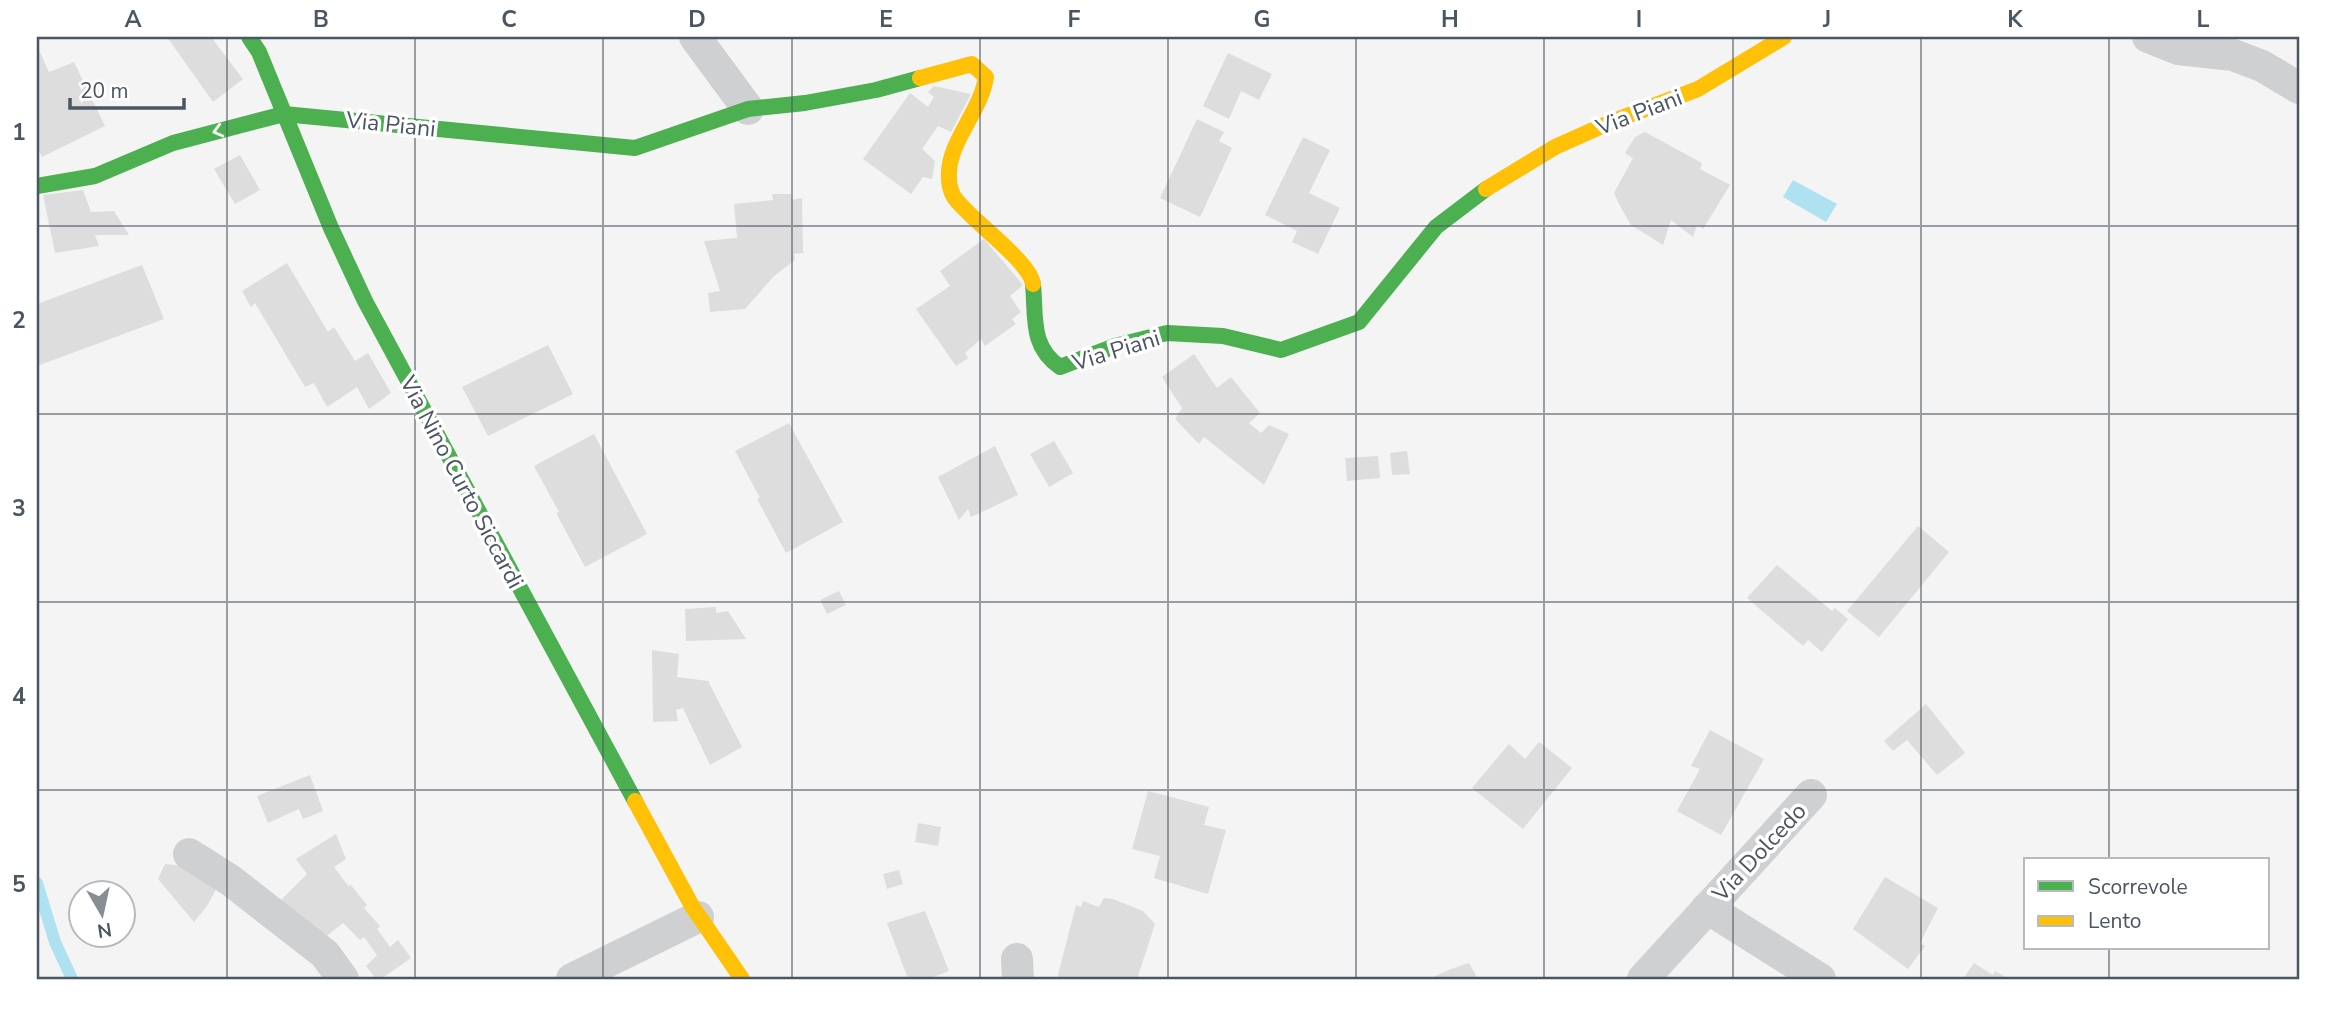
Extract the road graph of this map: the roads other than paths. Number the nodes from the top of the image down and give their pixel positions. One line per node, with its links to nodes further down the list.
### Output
1 (249, 37): 7 (street, Via Nino Curto Siccardi)
2 (695, 37): 6 (street)
3 (1784, 37): 6 (street, Via Piani)
4 (2148, 37): 5 (street)
5 (2299, 88)
6 (748, 109): 7 (street, Via Piani)
7 (284, 114): 8 (street, Via Piani, one-way to 8); 12 (street, Via Nino Curto Siccardi)
8 (37, 186)
9 (1811, 795): 11 (street, Via Dolcedo)
10 (189, 854): 13 (street)
11 (1707, 908): 16 (street, Via Dolcedo); 17 (street, Via Dolcedo)
12 (698, 917): 14 (street); 15 (street, Via Nino Curto Siccardi)
13 (343, 979)
14 (572, 979)
15 (742, 979)
16 (1643, 979)
17 (1819, 979)

